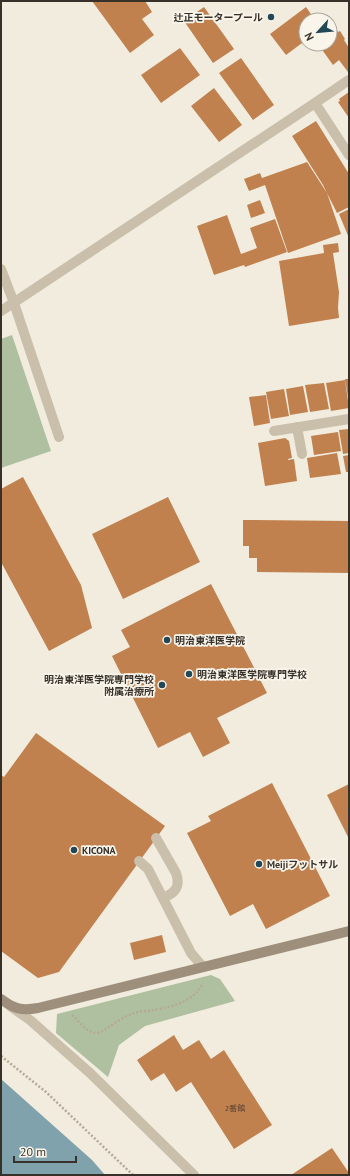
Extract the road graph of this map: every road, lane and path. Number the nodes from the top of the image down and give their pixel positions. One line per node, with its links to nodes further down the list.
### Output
1 (349, 80): 2 (street)
2 (315, 104): 3 (street); 5 (street)
3 (349, 155)
4 (1, 269): 5 (street)
5 (14, 303): 6 (street); 10 (street)
6 (1, 312)
7 (349, 419): 8 (street)
8 (297, 427): 9 (street); 11 (street)
9 (274, 431)
10 (59, 437)
11 (302, 454)
12 (156, 838): 14 (street)
13 (139, 861): 14 (street)
14 (163, 898): 16 (street)
15 (349, 931): 16 (street)
16 (203, 967): 18 (street); 19 (path)
17 (1, 999): 18 (street)
18 (10, 1006): 22 (street)
19 (67, 1016)
20 (1, 1056): 21 (path)
21 (133, 1175)
22 (194, 1175)

